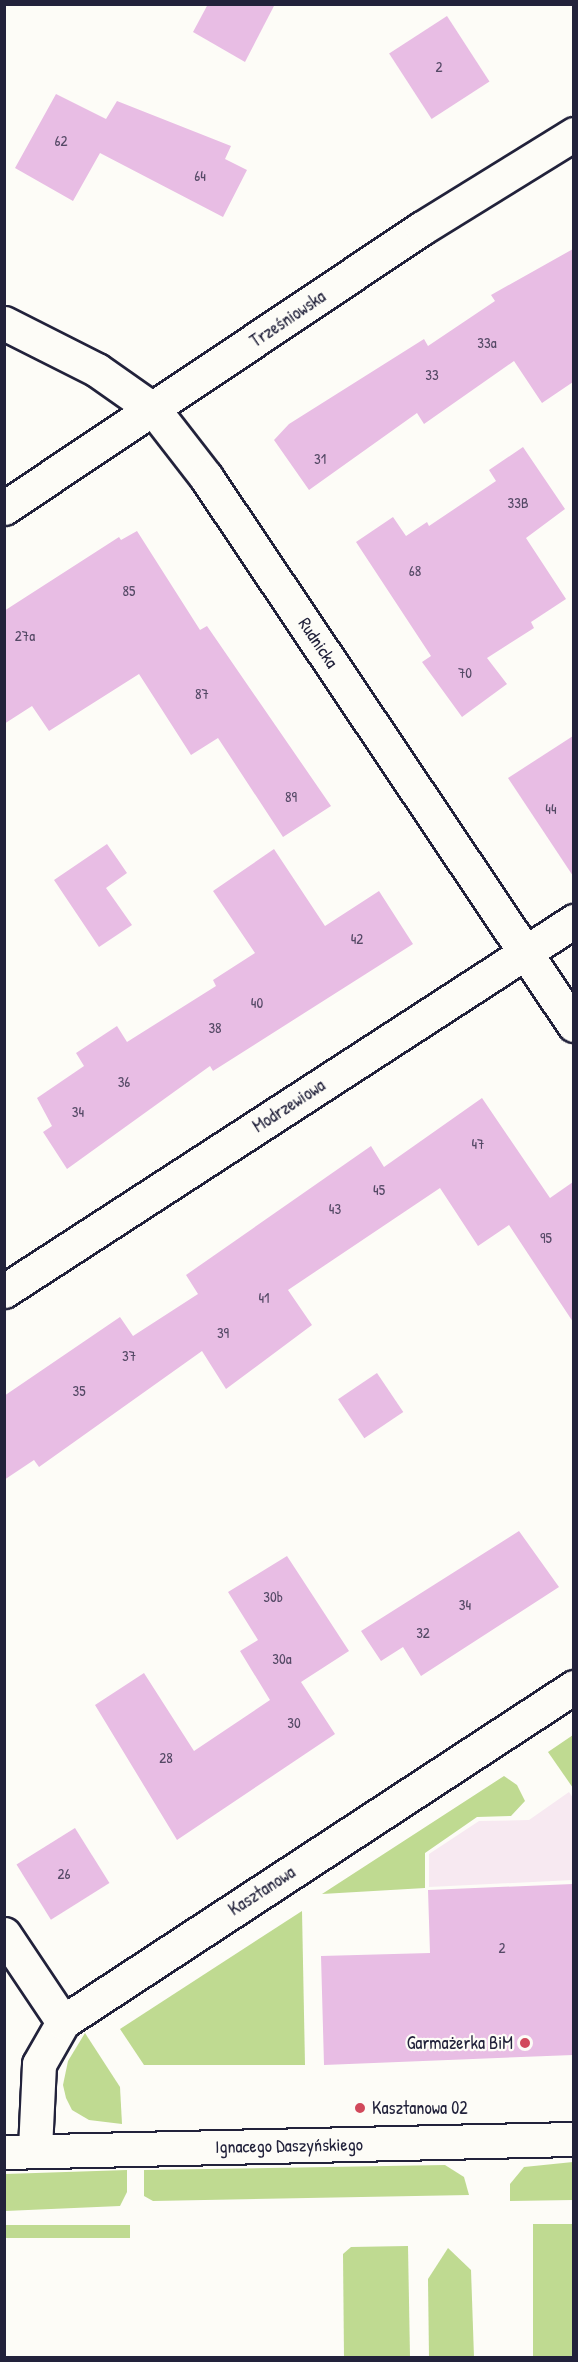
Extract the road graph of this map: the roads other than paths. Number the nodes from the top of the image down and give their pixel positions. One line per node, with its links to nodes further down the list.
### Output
1 (573, 134): 3 (street, Trześniowska)
2 (4, 323): 3 (street, Rudnicka)
3 (154, 410): 4 (street, Trześniowska); 6 (street, Rudnicka)
4 (4, 508)
5 (573, 921): 6 (street, Modrzewiowa)
6 (526, 952): 7 (street, Rudnicka); 8 (street, Modrzewiowa)
7 (573, 1025)
8 (4, 1291)
9 (573, 1687): 11 (street, Kasztanowa)
10 (4, 1934): 11 (street)
11 (63, 2022): 13 (street, Kasztanowa)
12 (573, 2139): 13 (street, Ignacego Daszyńskiego)
13 (20, 2151)

